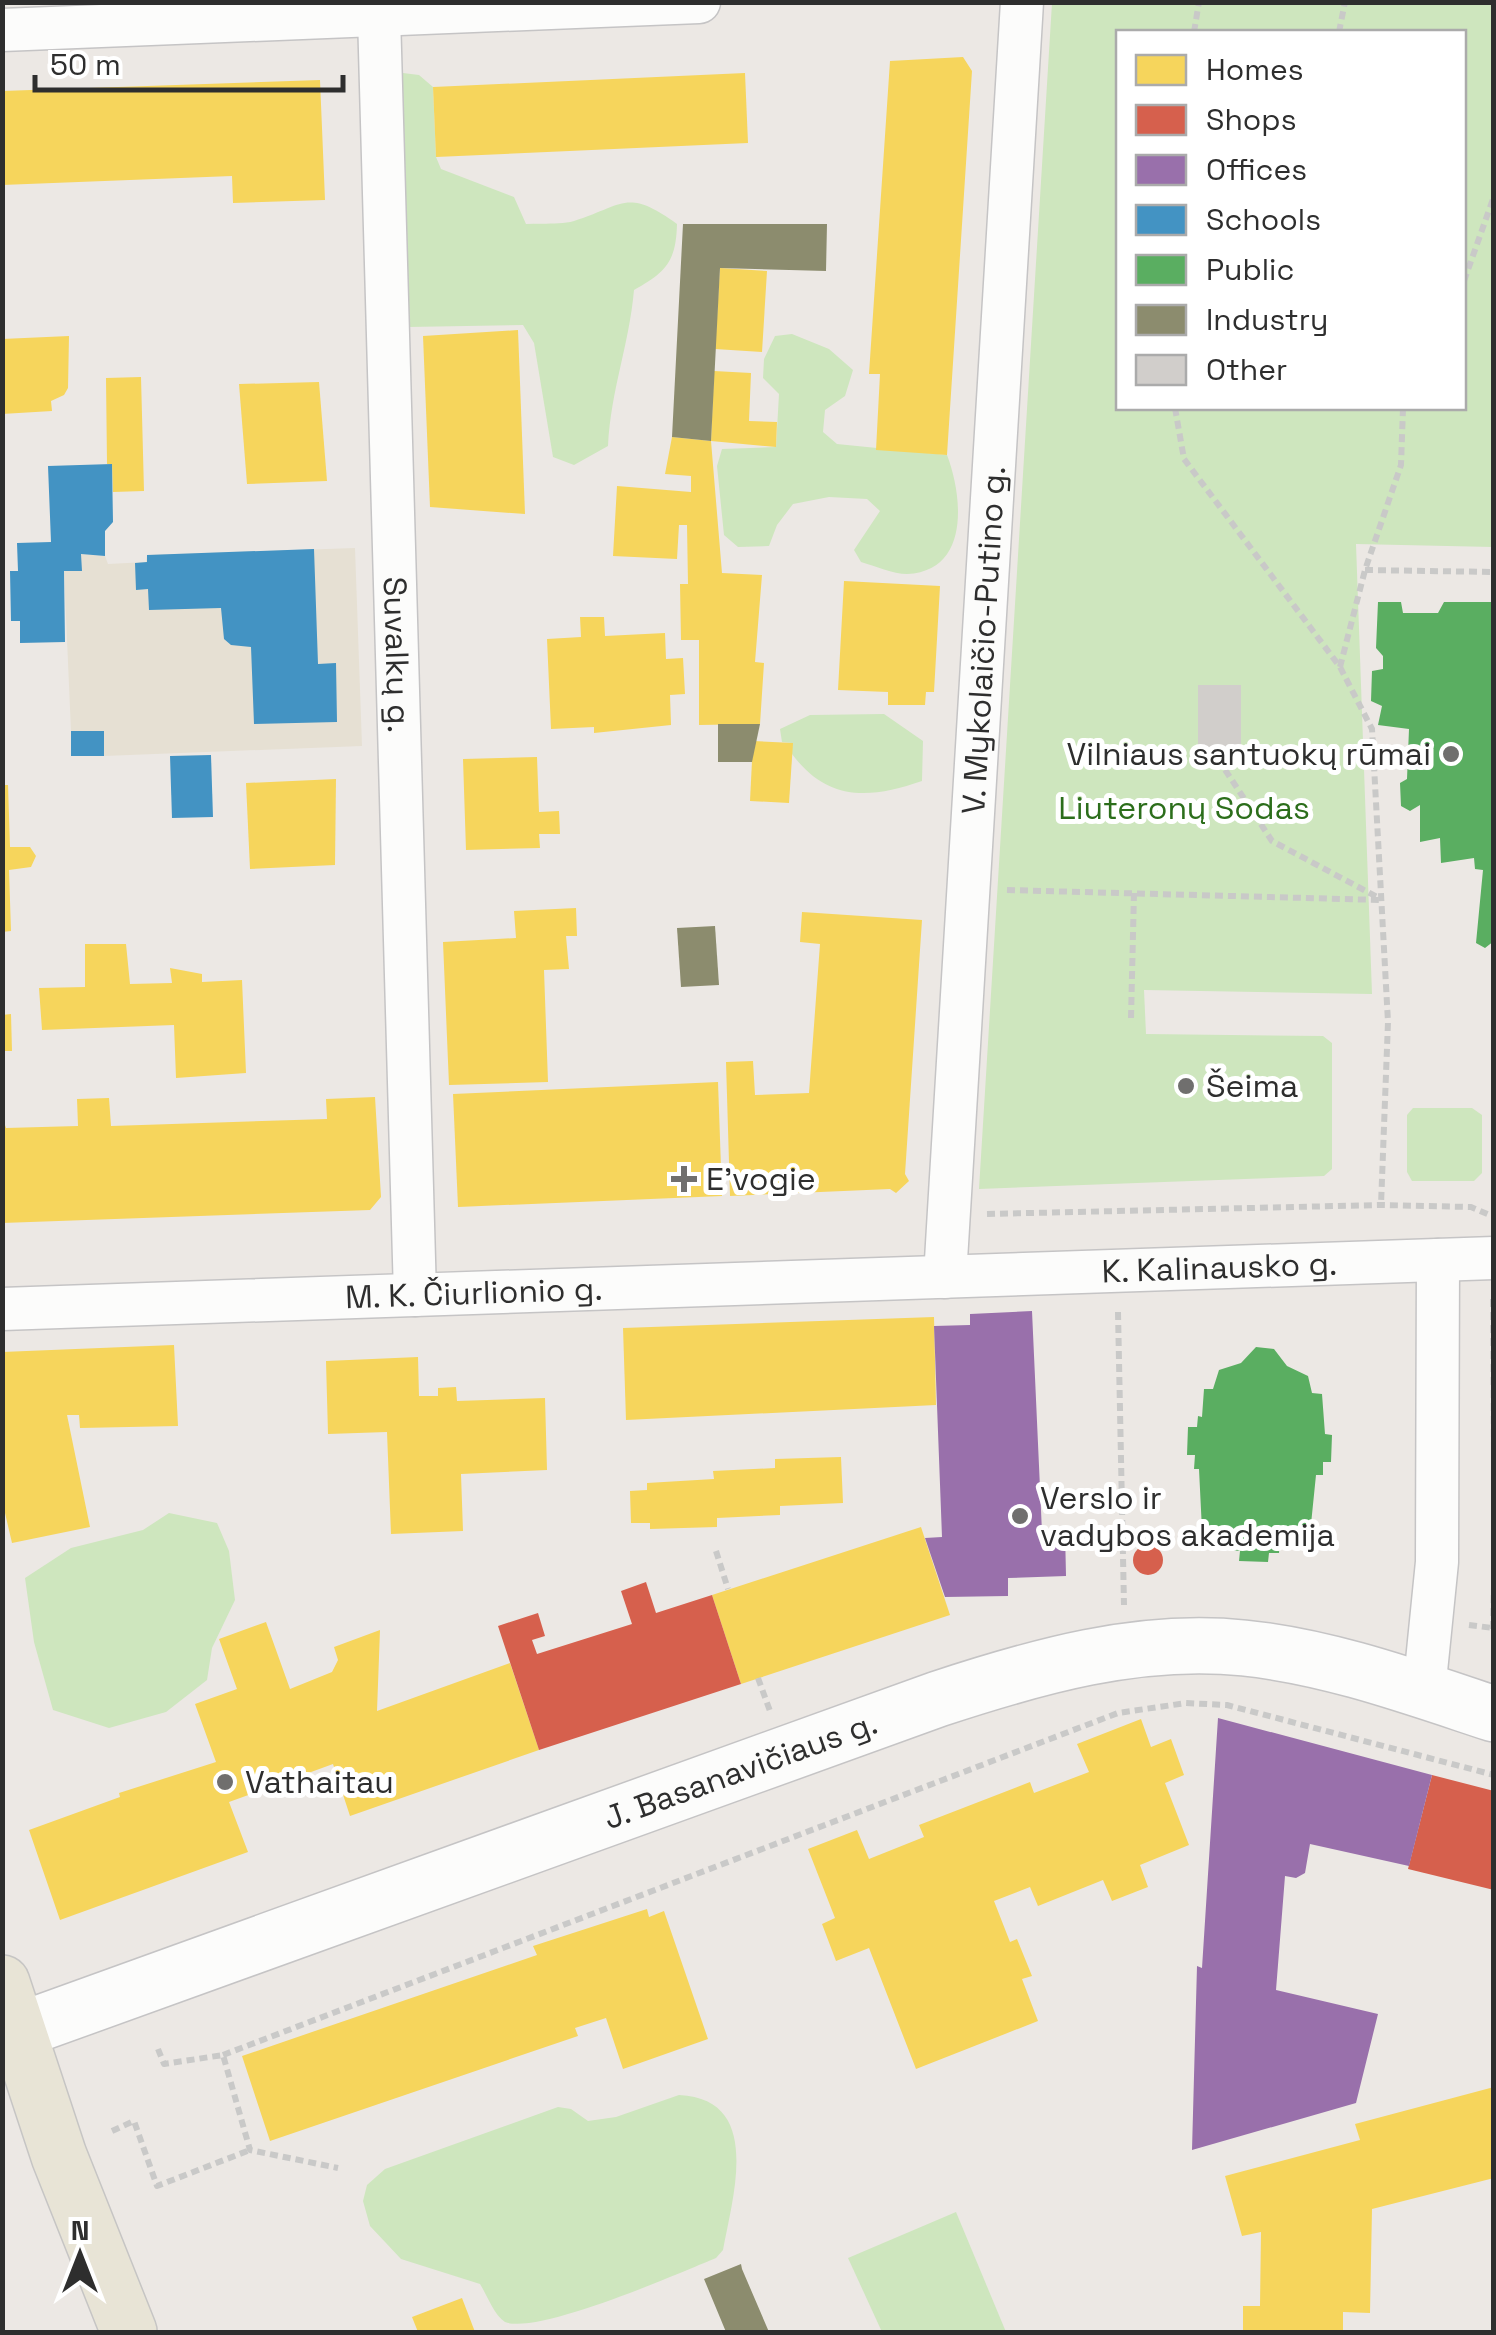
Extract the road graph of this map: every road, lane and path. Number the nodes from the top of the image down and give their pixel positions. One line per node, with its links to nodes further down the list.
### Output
1 (699, 2): 5 (street)
2 (1022, 2): 17 (street, V. Mykolaičio-Putino g.)
3 (1198, 2): 7 (path)
4 (1345, 2): 8 (path)
5 (380, 15): 6 (street); 28 (street, Suvalkų g.)
6 (2, 30)
7 (1194, 30)
8 (1339, 30)
9 (1494, 196): 10 (path)
10 (1466, 276)
11 (1175, 410): 15 (path)
12 (1403, 410): 13 (path)
13 (1365, 570): 14 (path); 15 (path)
14 (1494, 572)
15 (1340, 668): 19 (path)
16 (1218, 760): 19 (path)
17 (965, 889): 18 (path); 22 (street, V. Mykolaičio-Putino g.)
18 (1134, 893): 19 (path); 20 (path)
19 (1381, 900): 21 (path)
20 (1131, 1018)
21 (1381, 1204): 22 (path); 23 (path)
22 (945, 1216): 27 (street, V. Mykolaičio-Putino g.)
23 (1494, 1218)
24 (1494, 1258): 25 (street, K. Kalinausko g.)
25 (1438, 1260): 26 (street, K. Kalinausko g.); 37 (street)
26 (1118, 1271): 27 (street, K. Kalinausko g.); 36 (path)
27 (945, 1277): 28 (street, M. K. Čiurlionio g.)
28 (415, 1295): 30 (street, M. K. Čiurlionio g.)
29 (1494, 1298): 31 (path)
30 (2, 1310)
31 (1494, 1452)
32 (716, 1552): 34 (path)
33 (1494, 1586): 35 (path)
34 (728, 1589)
35 (1494, 1630)
36 (1125, 1652): 37 (main road, J. Basanavičiaus g.); 40 (main road, J. Basanavičiaus g.)
37 (1424, 1691): 38 (main road, J. Basanavičiaus g.)
38 (1494, 1714)
39 (1494, 1774): 42 (path)
40 (8, 2017): 46 (main road)
41 (158, 2049): 42 (path)
42 (222, 2055): 44 (path)
43 (112, 2131): 44 (path)
44 (250, 2150): 45 (path)
45 (338, 2168)
46 (129, 2332)

